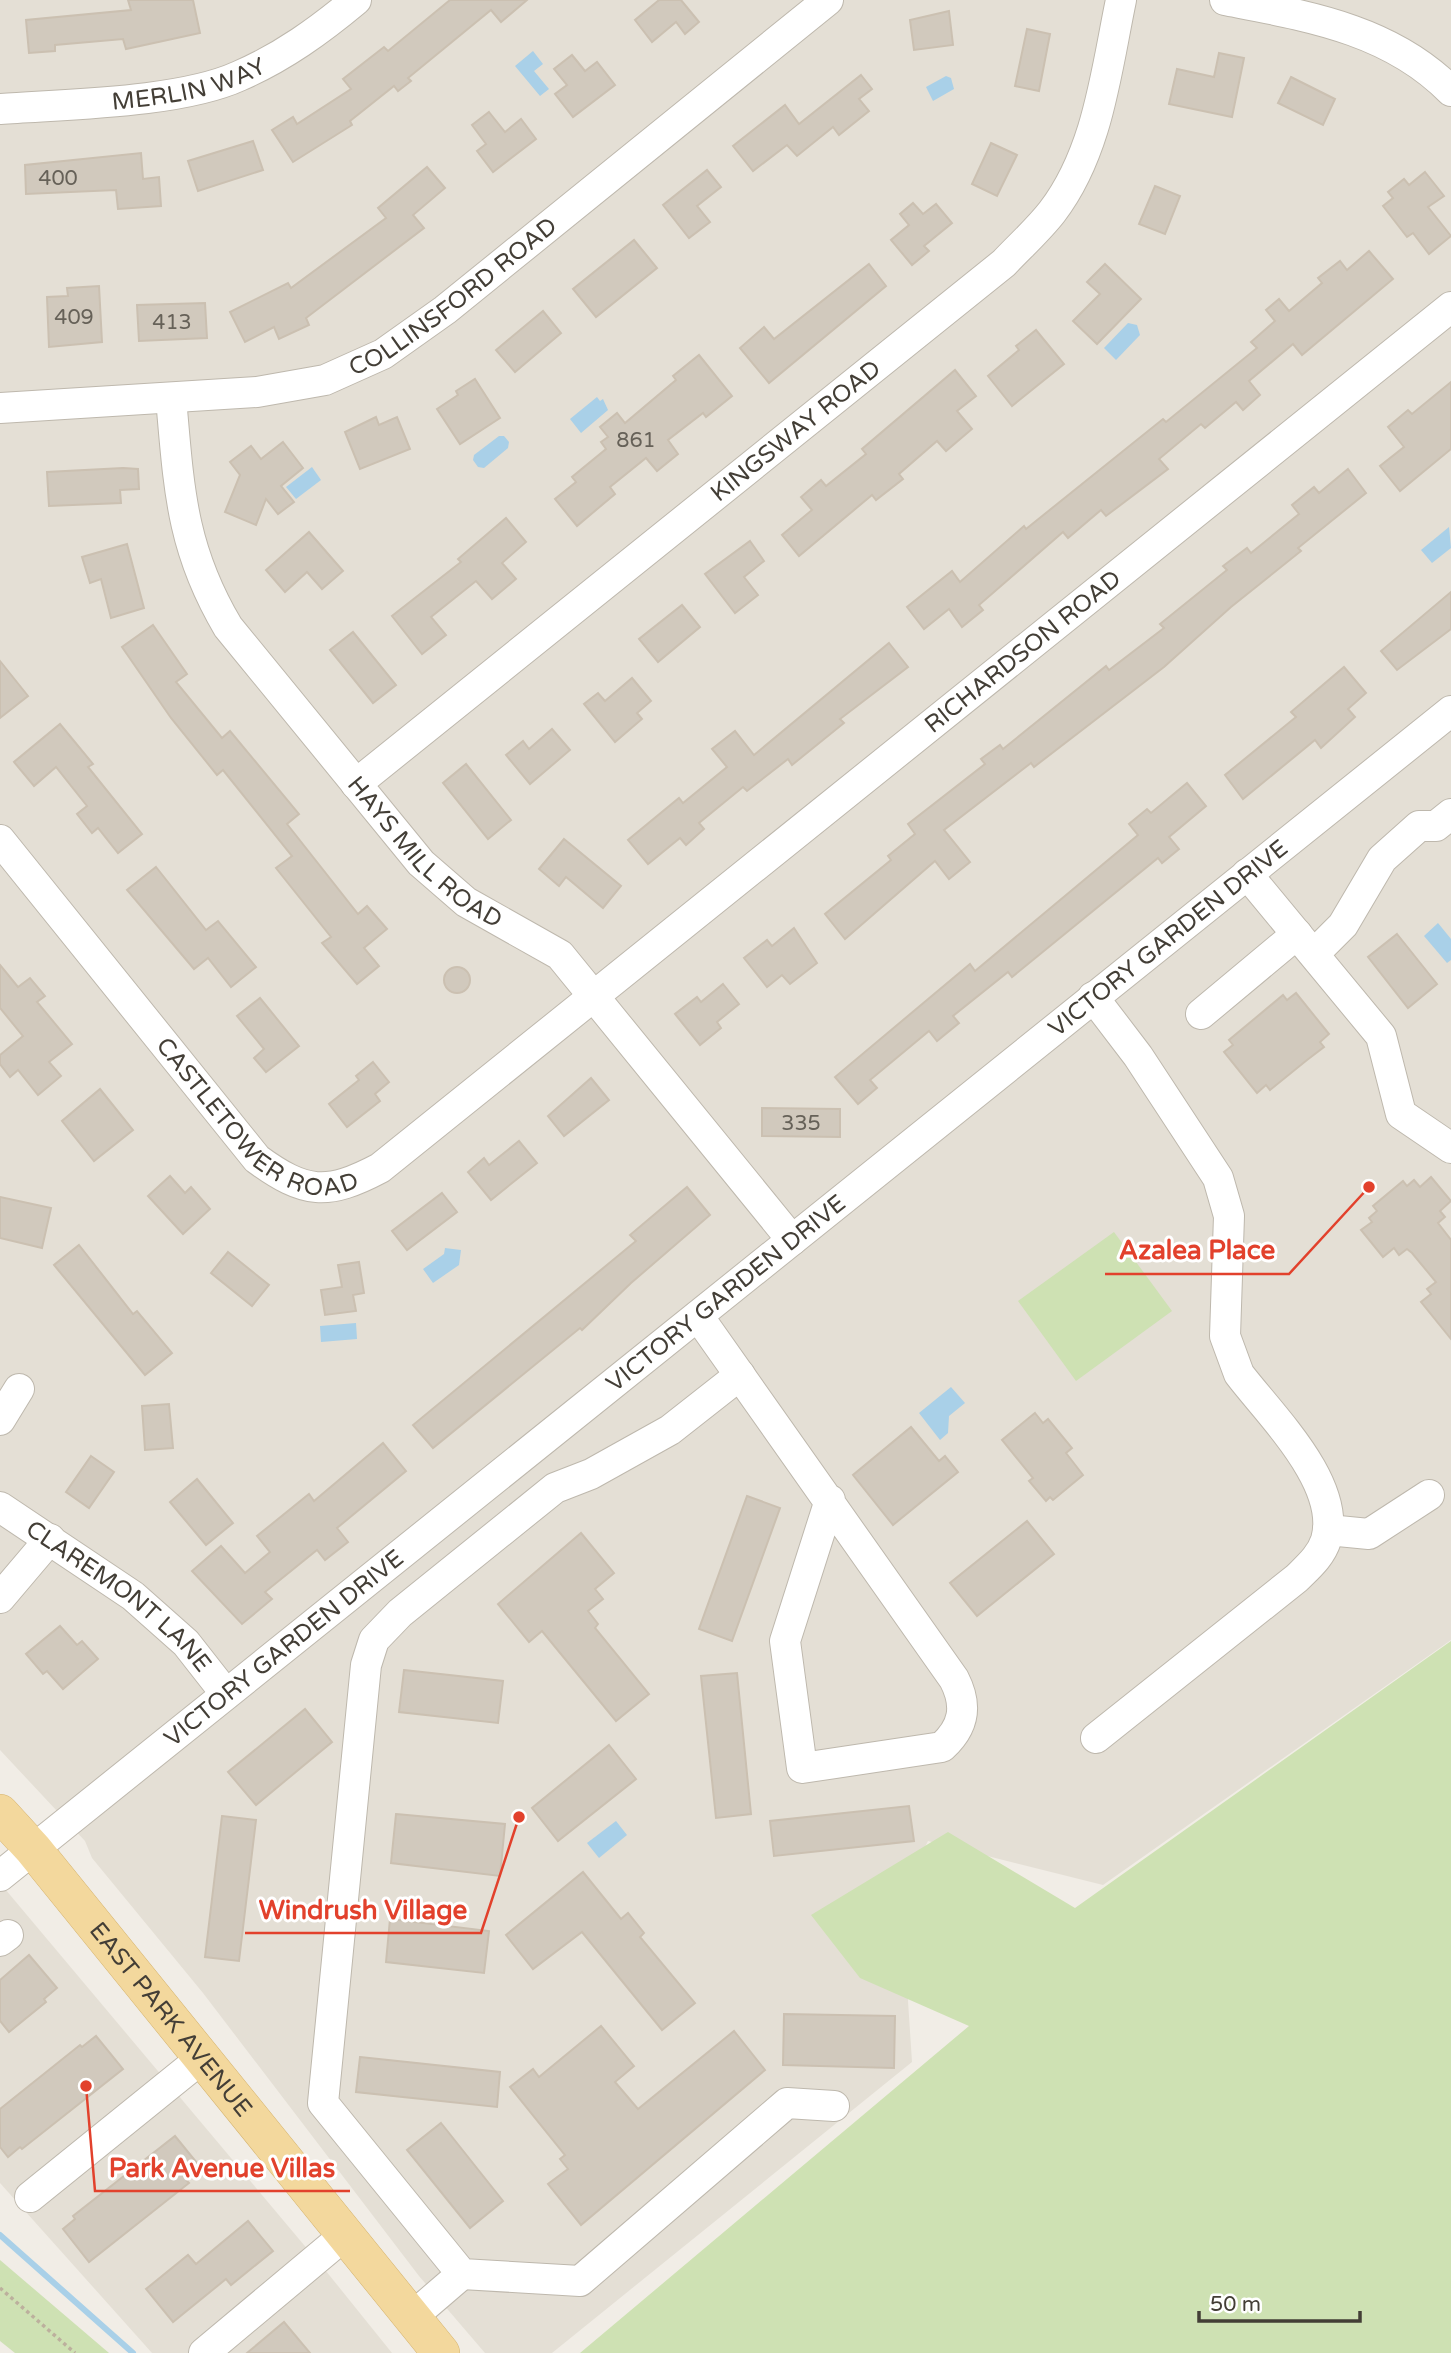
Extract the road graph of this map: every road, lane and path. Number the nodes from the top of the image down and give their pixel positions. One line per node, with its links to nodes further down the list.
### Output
1 (356, 0): 7 (street, MERLIN WAY)
2 (828, 0): 9 (street, COLLINSFORD ROAD)
3 (1121, 0): 12 (street, KINGSWAY ROAD)
4 (1226, 0): 5 (street)
5 (1327, 10): 6 (street)
6 (1451, 91)
7 (0, 110)
8 (1451, 307): 17 (street, RICHARDSON ROAD)
9 (171, 398): 10 (street, COLLINSFORD ROAD); 12 (street, HAYS MILL ROAD)
10 (0, 408)
11 (1451, 711): 15 (street, VICTORY GARDEN DRIVE)
12 (356, 784): 17 (street, HAYS MILL ROAD)
13 (1451, 814): 16 (street)
14 (0, 840): 17 (street, CASTLETOWER ROAD)
15 (1247, 874): 16 (street); 18 (street, VICTORY GARDEN DRIVE)
16 (1306, 944): 19 (street); 20 (street)
17 (595, 996): 21 (street, HAYS MILL ROAD)
18 (1093, 997): 21 (street, VICTORY GARDEN DRIVE); 29 (street)
19 (1201, 1014)
20 (1451, 1148)
21 (792, 1240): 22 (street, VICTORY GARDEN DRIVE)
22 (698, 1316): 23 (street); 32 (street, VICTORY GARDEN DRIVE)
23 (740, 1375): 27 (street); 41 (street)
24 (19, 1389): 25 (street)
25 (0, 1420)
26 (1429, 1495): 29 (street)
27 (830, 1500): 27 (street)
28 (0, 1507): 30 (street, CLAREMONT LANE)
29 (1328, 1530): 33 (street)
30 (50, 1539): 31 (street); 32 (street, CLAREMONT LANE)
31 (0, 1598)
32 (226, 1694): 35 (street, VICTORY GARDEN DRIVE)
33 (1096, 1738)
34 (0, 1813): 35 (main road, EAST PARK AVENUE)
35 (33, 1849): 36 (street, VICTORY GARDEN DRIVE); 37 (main road, EAST PARK AVENUE)
36 (0, 1876)
37 (202, 2057): 39 (street); 40 (main road, EAST PARK AVENUE)
38 (834, 2105): 41 (street)
39 (30, 2197)
40 (345, 2235): 43 (main road, EAST PARK AVENUE); 45 (street)
41 (462, 2274): 43 (street)
42 (0, 2288): 44 (path)
43 (412, 2317): 46 (main road, EAST PARK AVENUE)
44 (75, 2353)
45 (204, 2353)
46 (441, 2353)

